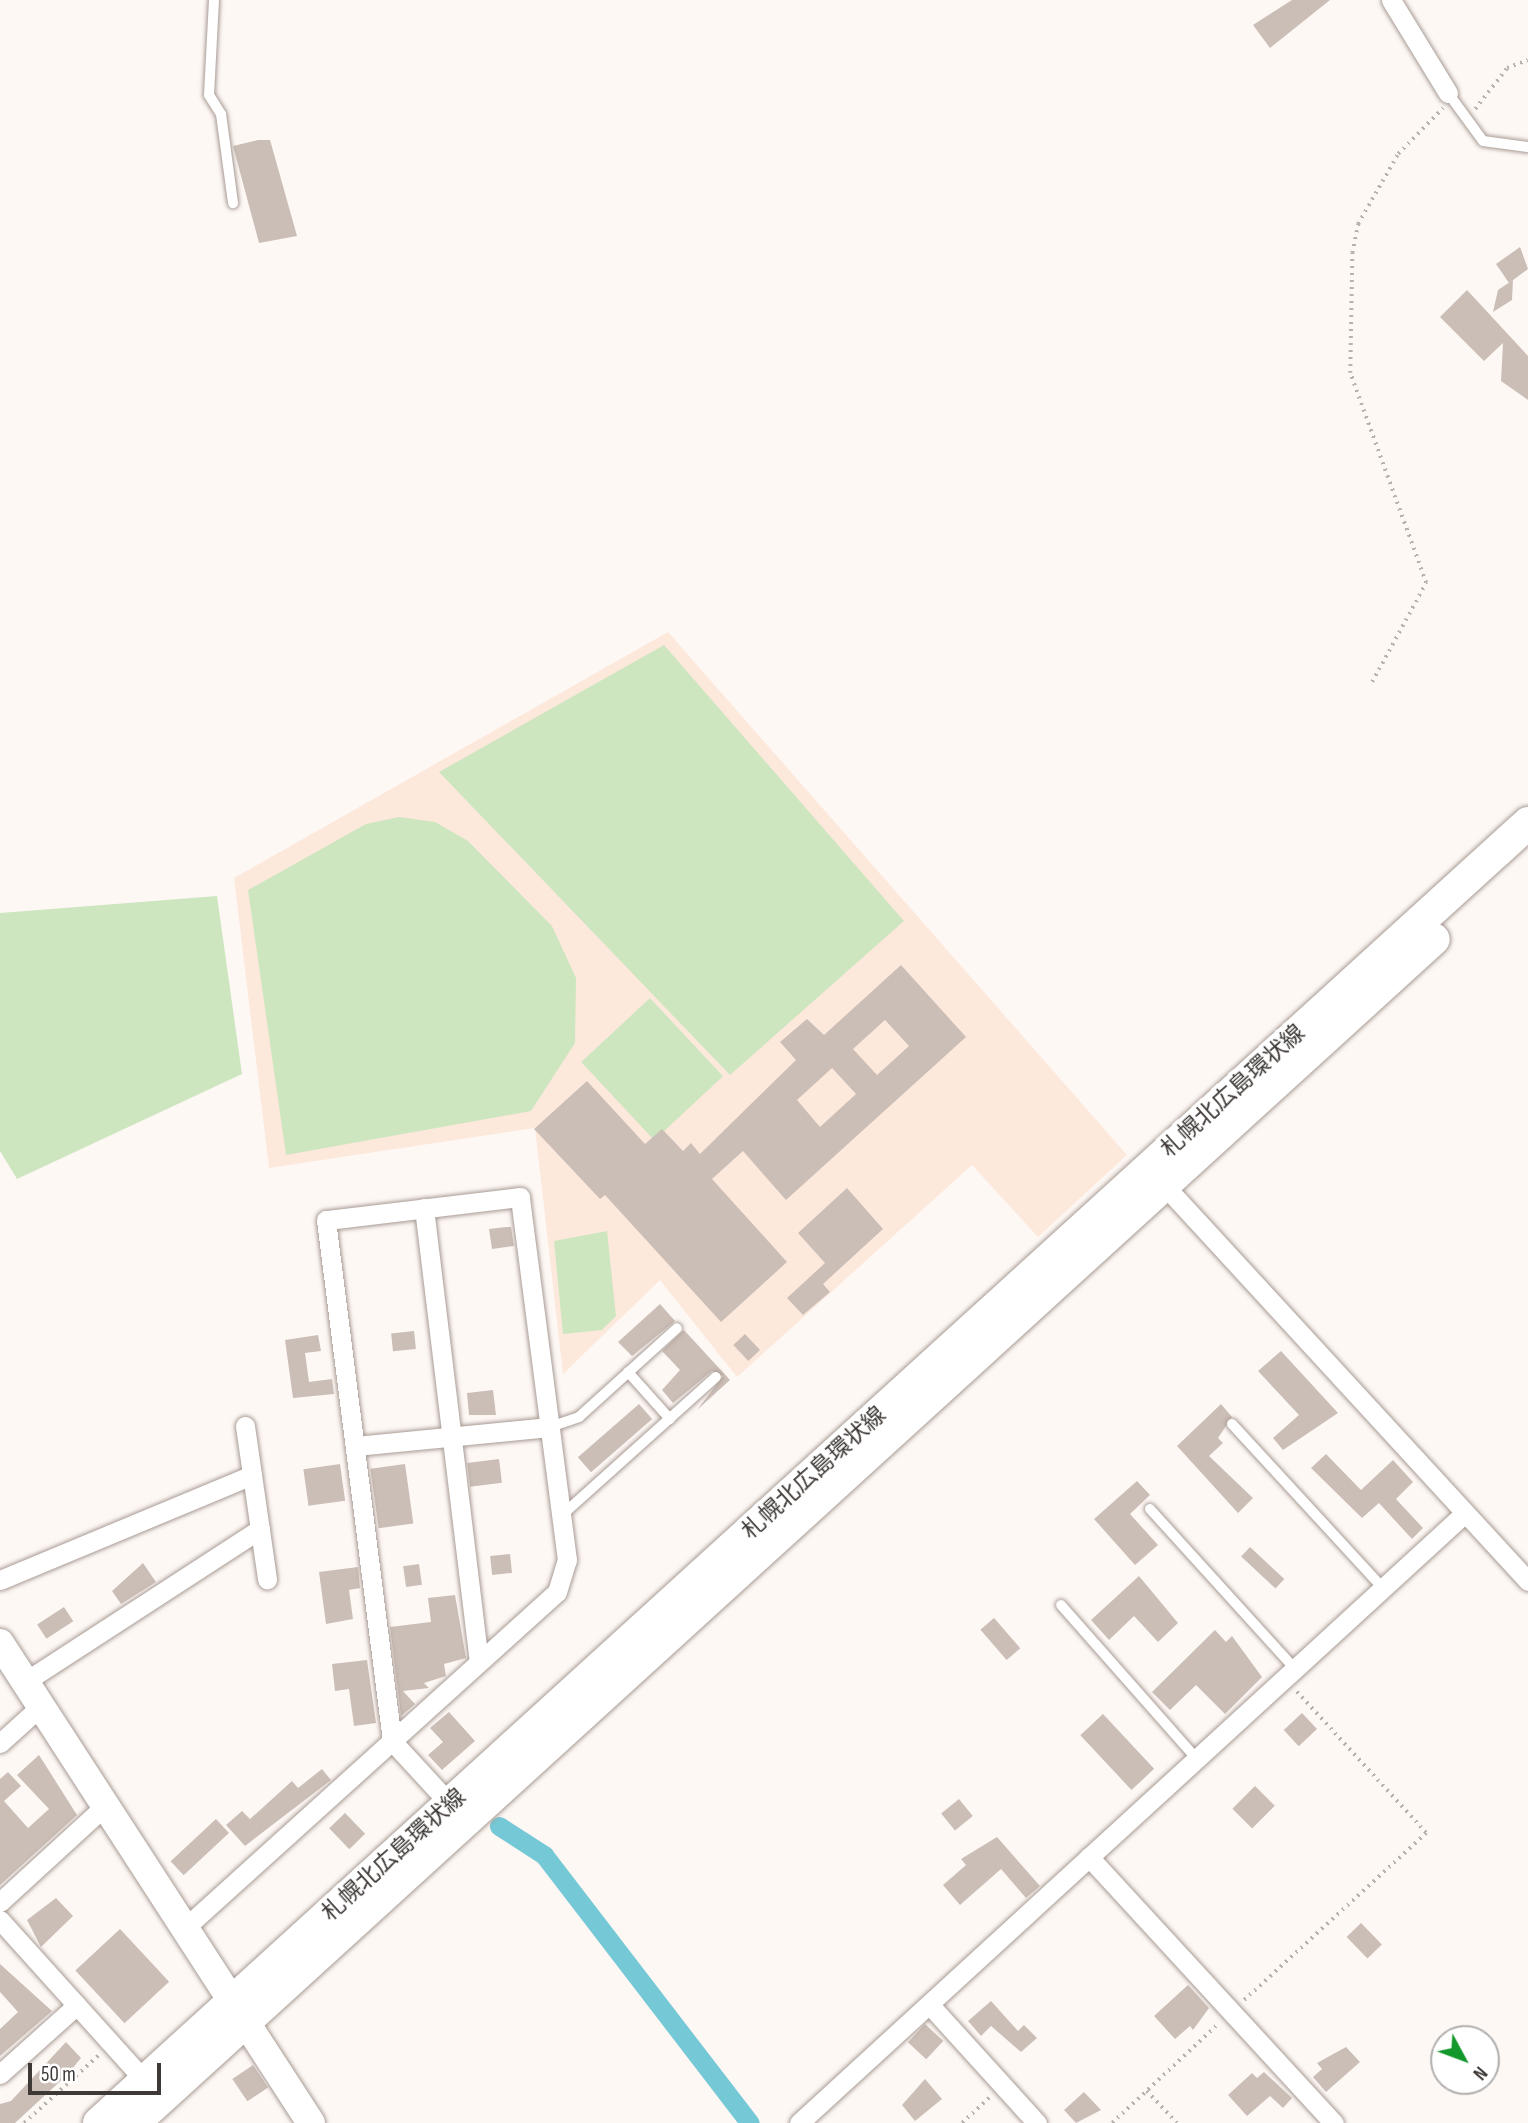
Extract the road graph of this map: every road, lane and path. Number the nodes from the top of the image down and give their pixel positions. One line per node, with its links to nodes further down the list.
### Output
1 (214, 0): 7 (lane)
2 (1391, 0): 4 (street)
3 (1528, 60): 5 (path)
4 (1448, 93): 5 (lane); 8 (path)
5 (1465, 116): 6 (lane)
6 (1528, 146)
7 (233, 203)
8 (1372, 682)
9 (1528, 823): 41 (main road, 札幌北広島環状線)
10 (1528, 853): 11 (main road, 札幌北広島環状線)
11 (1164, 1185): 24 (street); 48 (main road, 札幌北広島環状線)
12 (424, 1208): 19 (street); 20 (street); 21 (street)
13 (677, 1328): 14 (lane)
14 (628, 1372): 16 (lane); 19 (lane)
15 (716, 1377): 16 (lane)
16 (670, 1419): 25 (lane)
17 (1232, 1424): 30 (lane)
18 (245, 1426): 22 (street)
19 (550, 1427): 20 (street); 25 (street)
20 (450, 1437): 21 (street); 33 (street)
21 (355, 1446): 37 (street)
22 (252, 1475): 26 (street); 28 (street)
23 (1150, 1508): 34 (lane)
24 (1465, 1513): 29 (street); 30 (street)
25 (561, 1516): 33 (street)
26 (260, 1529): 27 (street); 35 (street)
27 (267, 1579)
28 (0, 1580)
29 (1528, 1581)
30 (1383, 1588): 34 (street)
31 (1061, 1605): 39 (lane)
32 (0, 1643): 35 (street)
33 (479, 1662): 37 (street)
34 (1290, 1674): 39 (street); 49 (path)
35 (26, 1681): 36 (street)
36 (42, 1704): 38 (street); 40 (street)
37 (392, 1741): 41 (street); 45 (street)
38 (0, 1743)
39 (1197, 1759): 42 (street)
40 (108, 1802): 43 (street); 45 (street)
41 (450, 1804): 48 (main road, 札幌北広島環状線)
42 (1089, 1857): 46 (street); 49 (street)
43 (0, 1902)
44 (0, 1920): 47 (street)
45 (187, 1926): 48 (street)
46 (929, 2004): 53 (street); 59 (street)
47 (76, 2005): 51 (street); 52 (street)
48 (242, 2009): 52 (main road, 札幌北広島環状線); 57 (main road, 札幌北広島環状線); 58 (street)
49 (1231, 2012): 54 (path); 64 (street)
50 (100, 2054): 55 (path)
51 (0, 2074)
52 (145, 2081): 56 (main road, 札幌北広島環状線)
53 (1002, 2085): 60 (path); 61 (street)
54 (1147, 2091): 62 (path); 63 (path)
55 (24, 2123)
56 (99, 2123)
57 (134, 2123)
58 (312, 2123)
59 (799, 2123)
60 (962, 2123)
61 (1037, 2123)
62 (1112, 2123)
63 (1177, 2123)
64 (1334, 2123)

